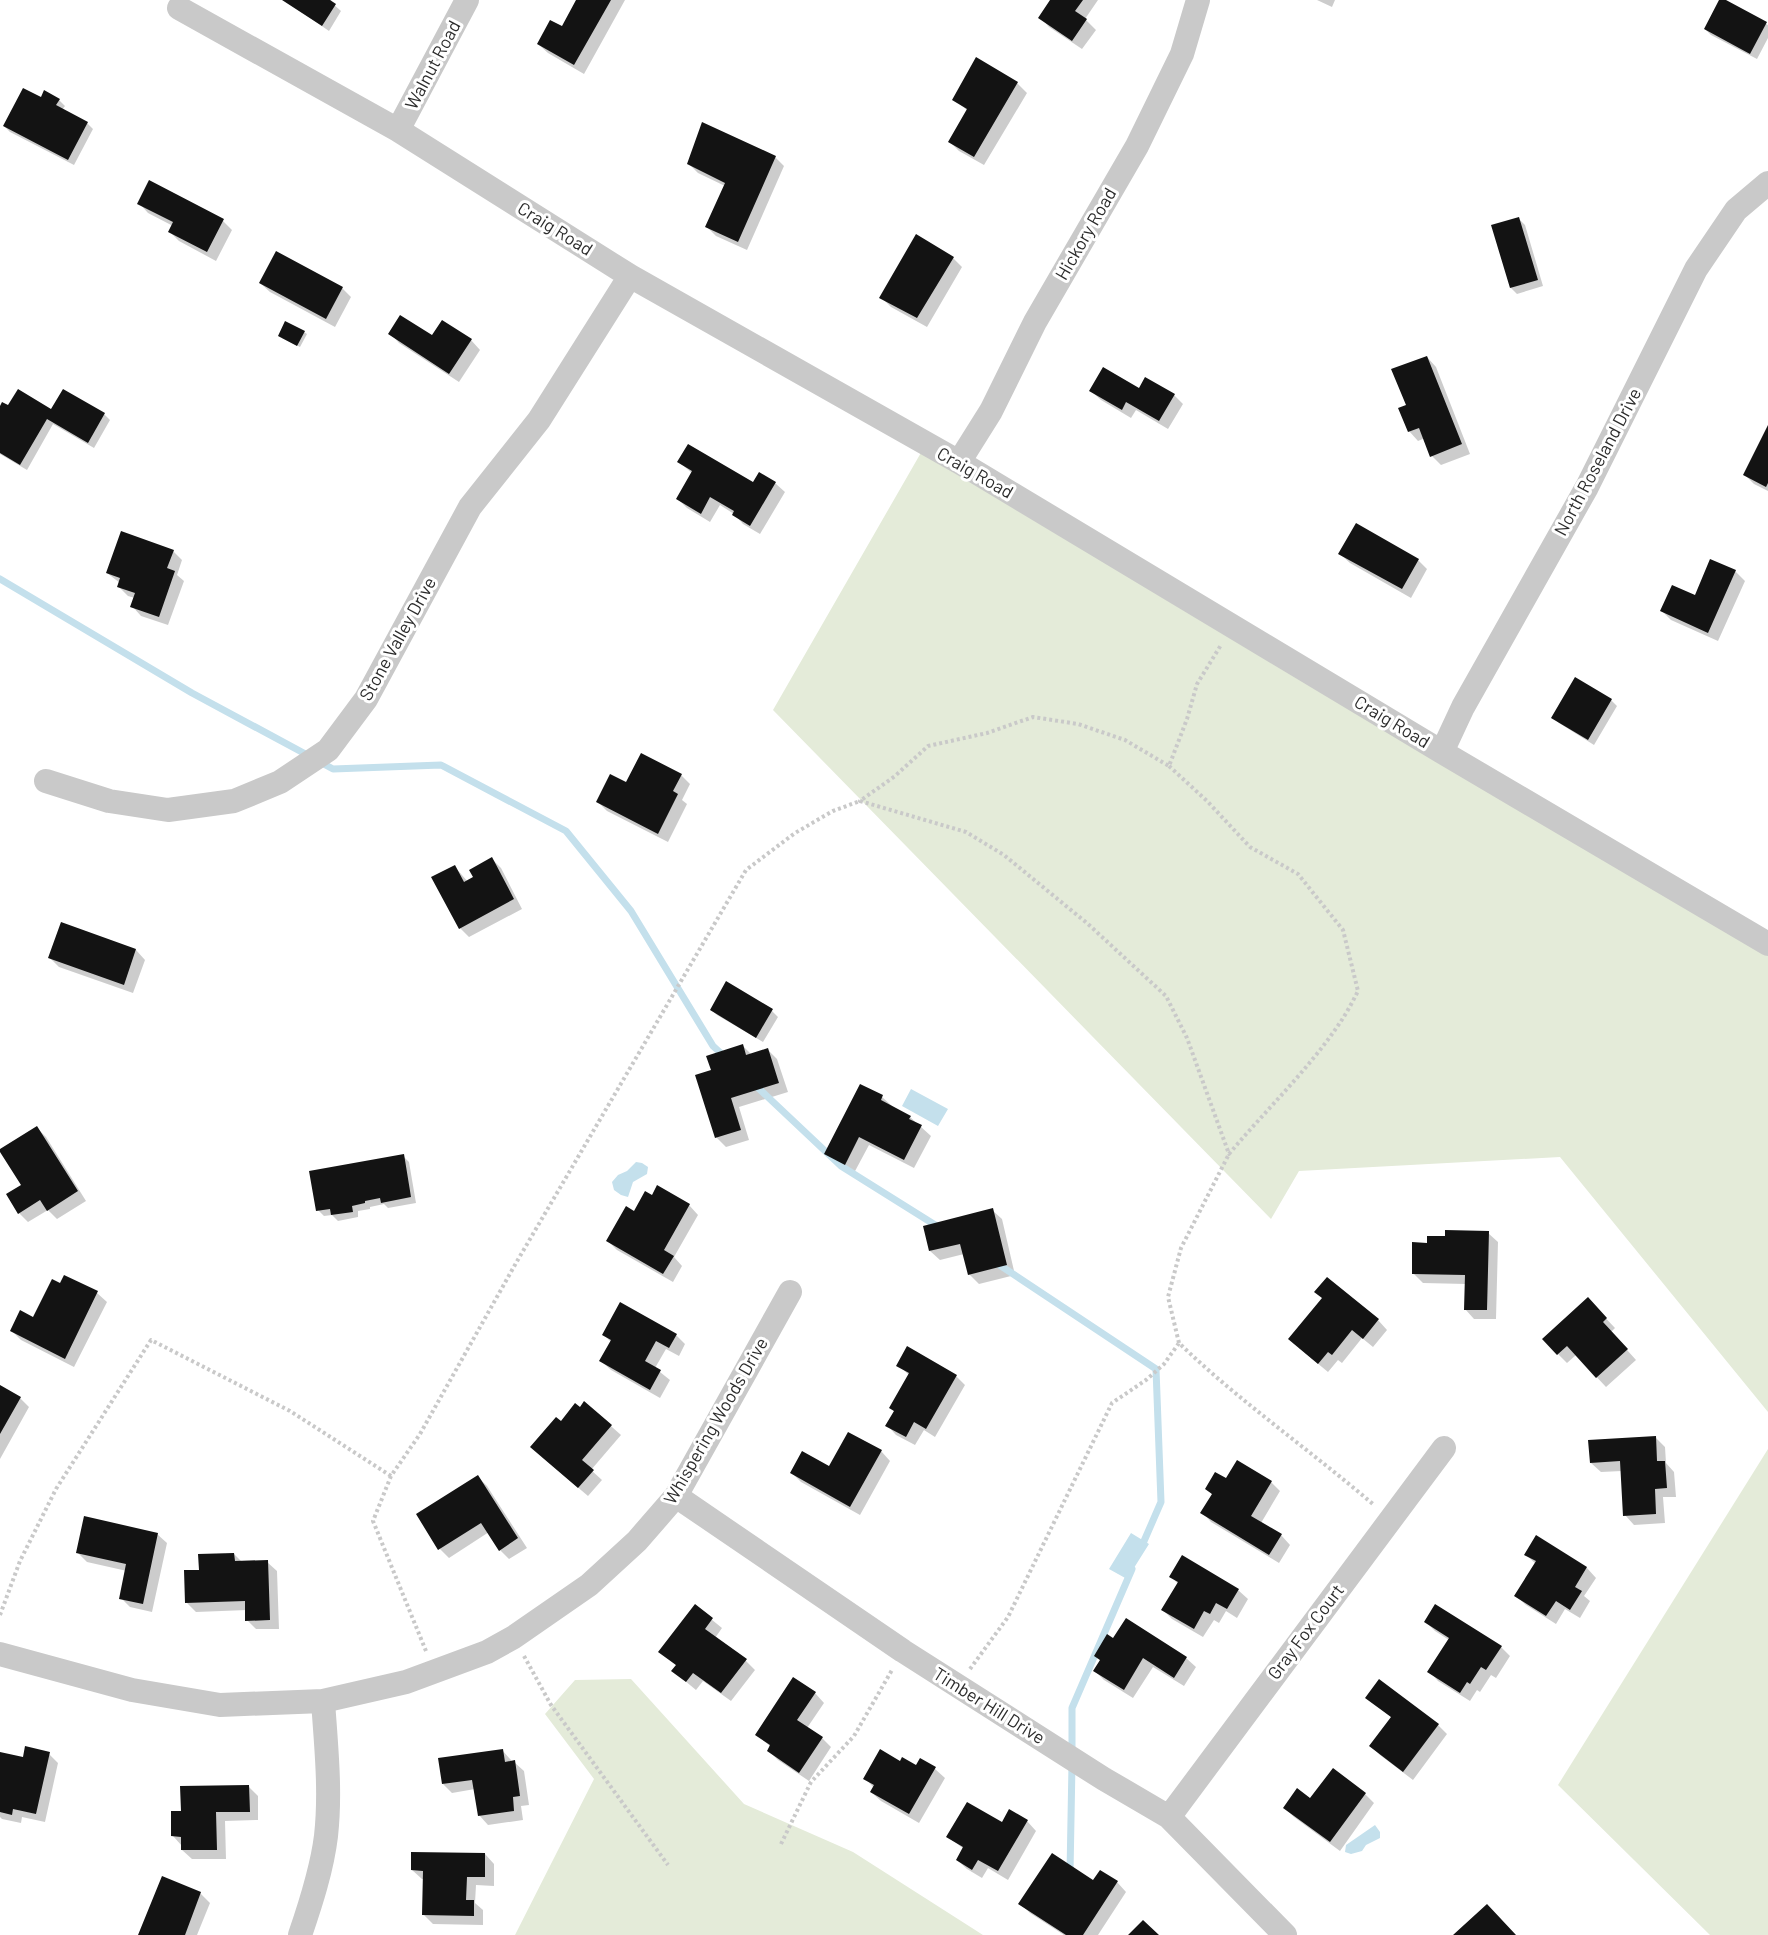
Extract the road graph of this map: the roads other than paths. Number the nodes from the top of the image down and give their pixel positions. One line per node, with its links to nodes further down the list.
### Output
1 (467, 0): 4 (street, Walnut Road)
2 (1198, 0): 7 (street, Hickory Road)
3 (179, 8): 4 (street, Craig Road)
4 (399, 130): 6 (street, Craig Road)
5 (1768, 183): 8 (street, North Roseland Drive)
6 (630, 276): 7 (street, Craig Road); 9 (street, Stone Valley Drive)
7 (959, 462): 8 (street, Craig Road)
8 (1442, 752): 10 (street, Craig Road)
9 (46, 780)
10 (1768, 944)
11 (790, 1293): 13 (street, Whispering Woods Drive)
12 (1444, 1448): 16 (street, Gray Fox Court)
13 (676, 1496): 15 (street, Whispering Woods Drive); 16 (street, Timber Hill Drive)
14 (0, 1654): 15 (street, Whispering Woods Drive)
15 (323, 1701): 17 (street)
16 (1169, 1817): 18 (street, Timber Hill Drive)
17 (300, 1935)
18 (1285, 1935)

